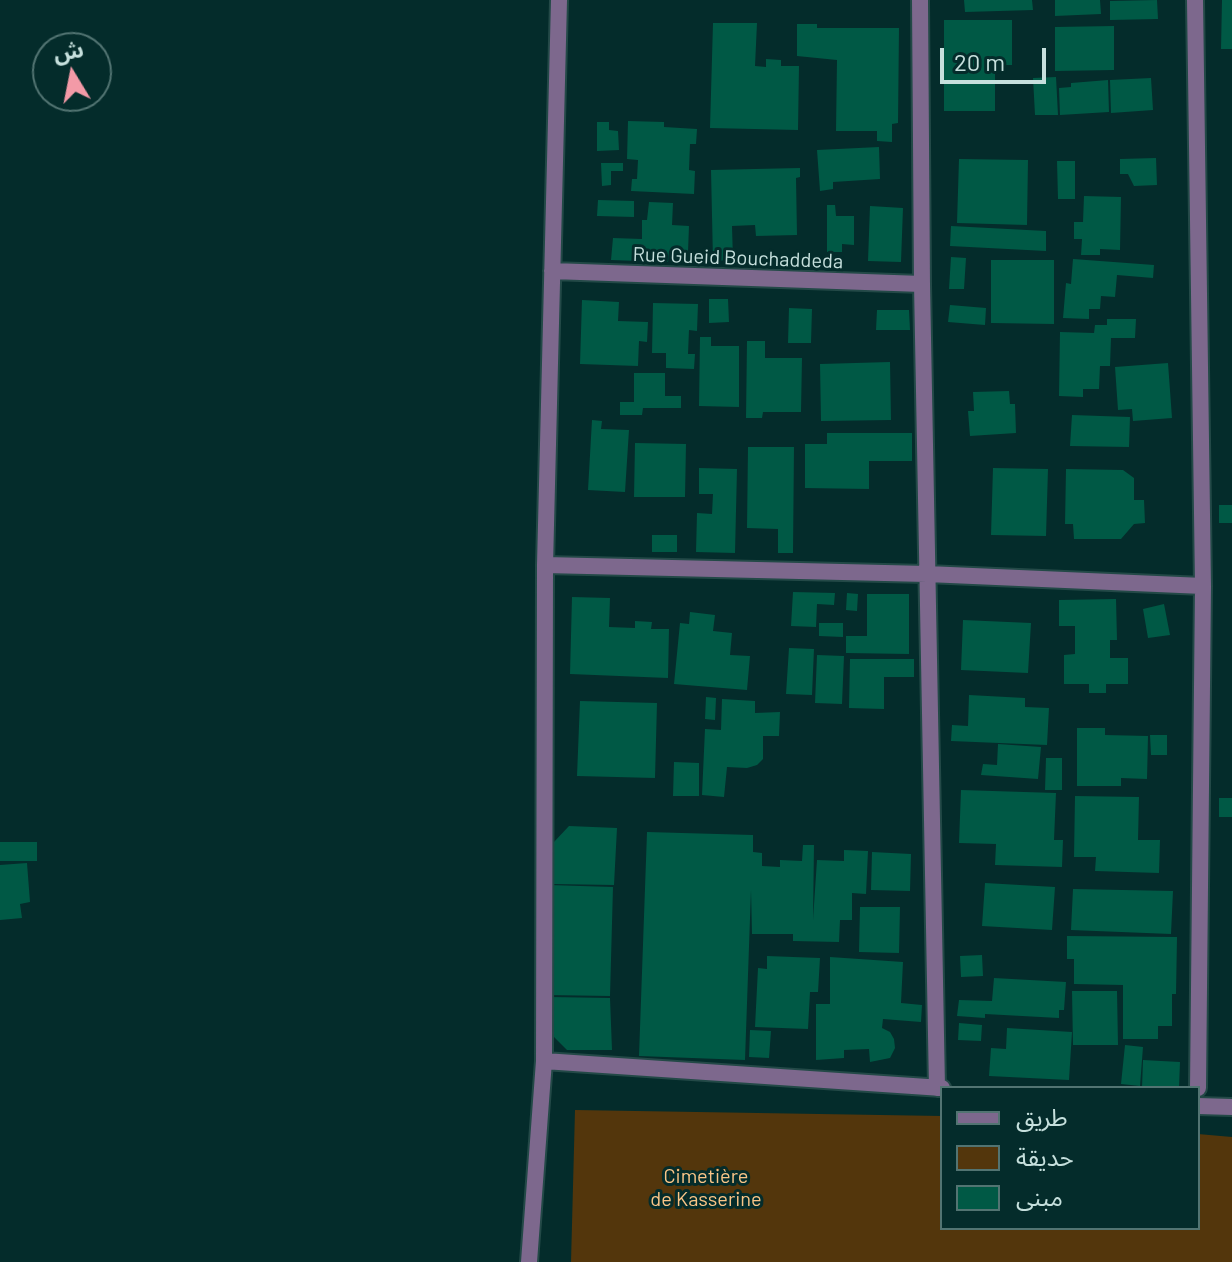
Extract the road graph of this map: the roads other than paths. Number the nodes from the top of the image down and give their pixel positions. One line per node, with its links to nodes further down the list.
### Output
1 (559, 0): 4 (street)
2 (920, 0): 5 (street)
3 (1195, 0): 8 (street)
4 (552, 271): 5 (street, Rue Gueid Bouchaddeda); 6 (street)
5 (922, 284): 7 (street)
6 (545, 565): 7 (street); 9 (street)
7 (927, 574): 8 (street); 11 (street)
8 (1203, 586): 10 (street)
9 (544, 1061): 11 (street); 14 (street)
10 (1198, 1086)
11 (939, 1088)
12 (1200, 1106): 13 (street)
13 (1232, 1107)
14 (529, 1262)

